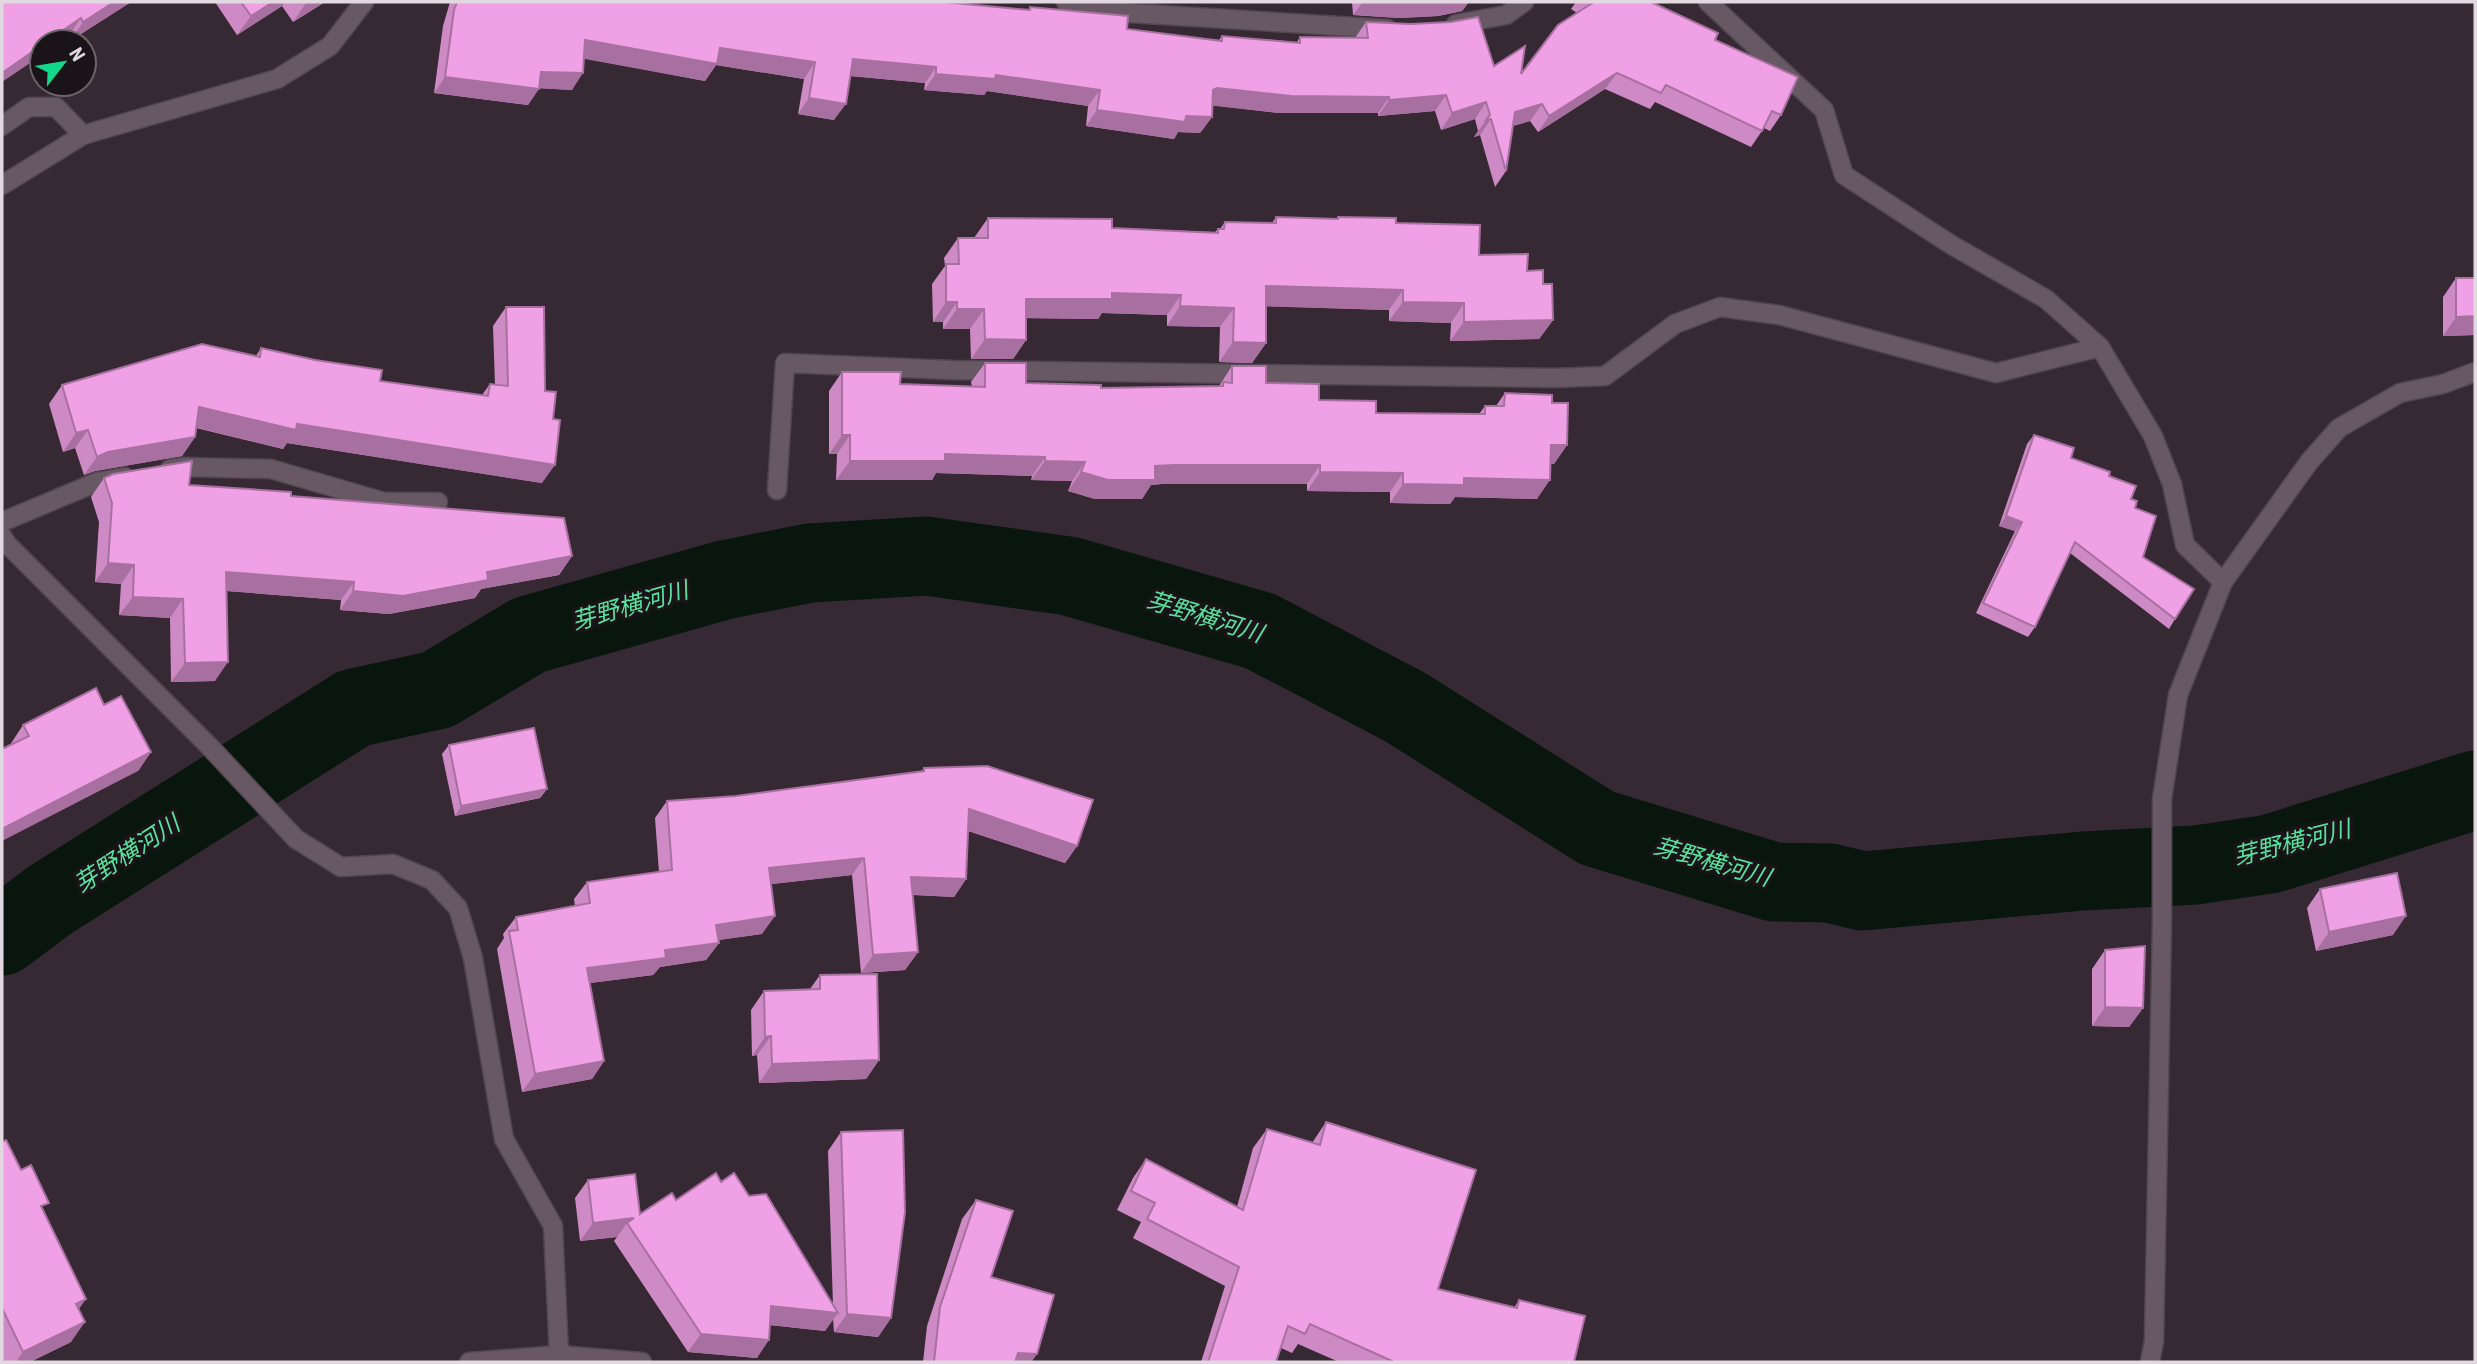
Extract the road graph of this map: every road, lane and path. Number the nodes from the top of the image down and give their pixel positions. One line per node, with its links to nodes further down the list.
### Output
1 (364, 2): 8 (street)
2 (1066, 2): 6 (street)
3 (1524, 2): 5 (street)
4 (1708, 2): 10 (street)
5 (1439, 27)
6 (1399, 29)
7 (2, 126): 8 (street)
8 (83, 135): 9 (street)
9 (2, 185)
10 (2100, 347): 12 (street); 16 (street)
11 (2475, 372): 16 (street)
12 (777, 490)
13 (438, 502): 14 (street)
14 (2, 522)
15 (2, 536): 17 (street)
16 (2223, 582): 20 (street)
17 (559, 1355): 18 (street); 19 (street)
18 (469, 1362)
19 (642, 1362)
20 (2150, 1362)

